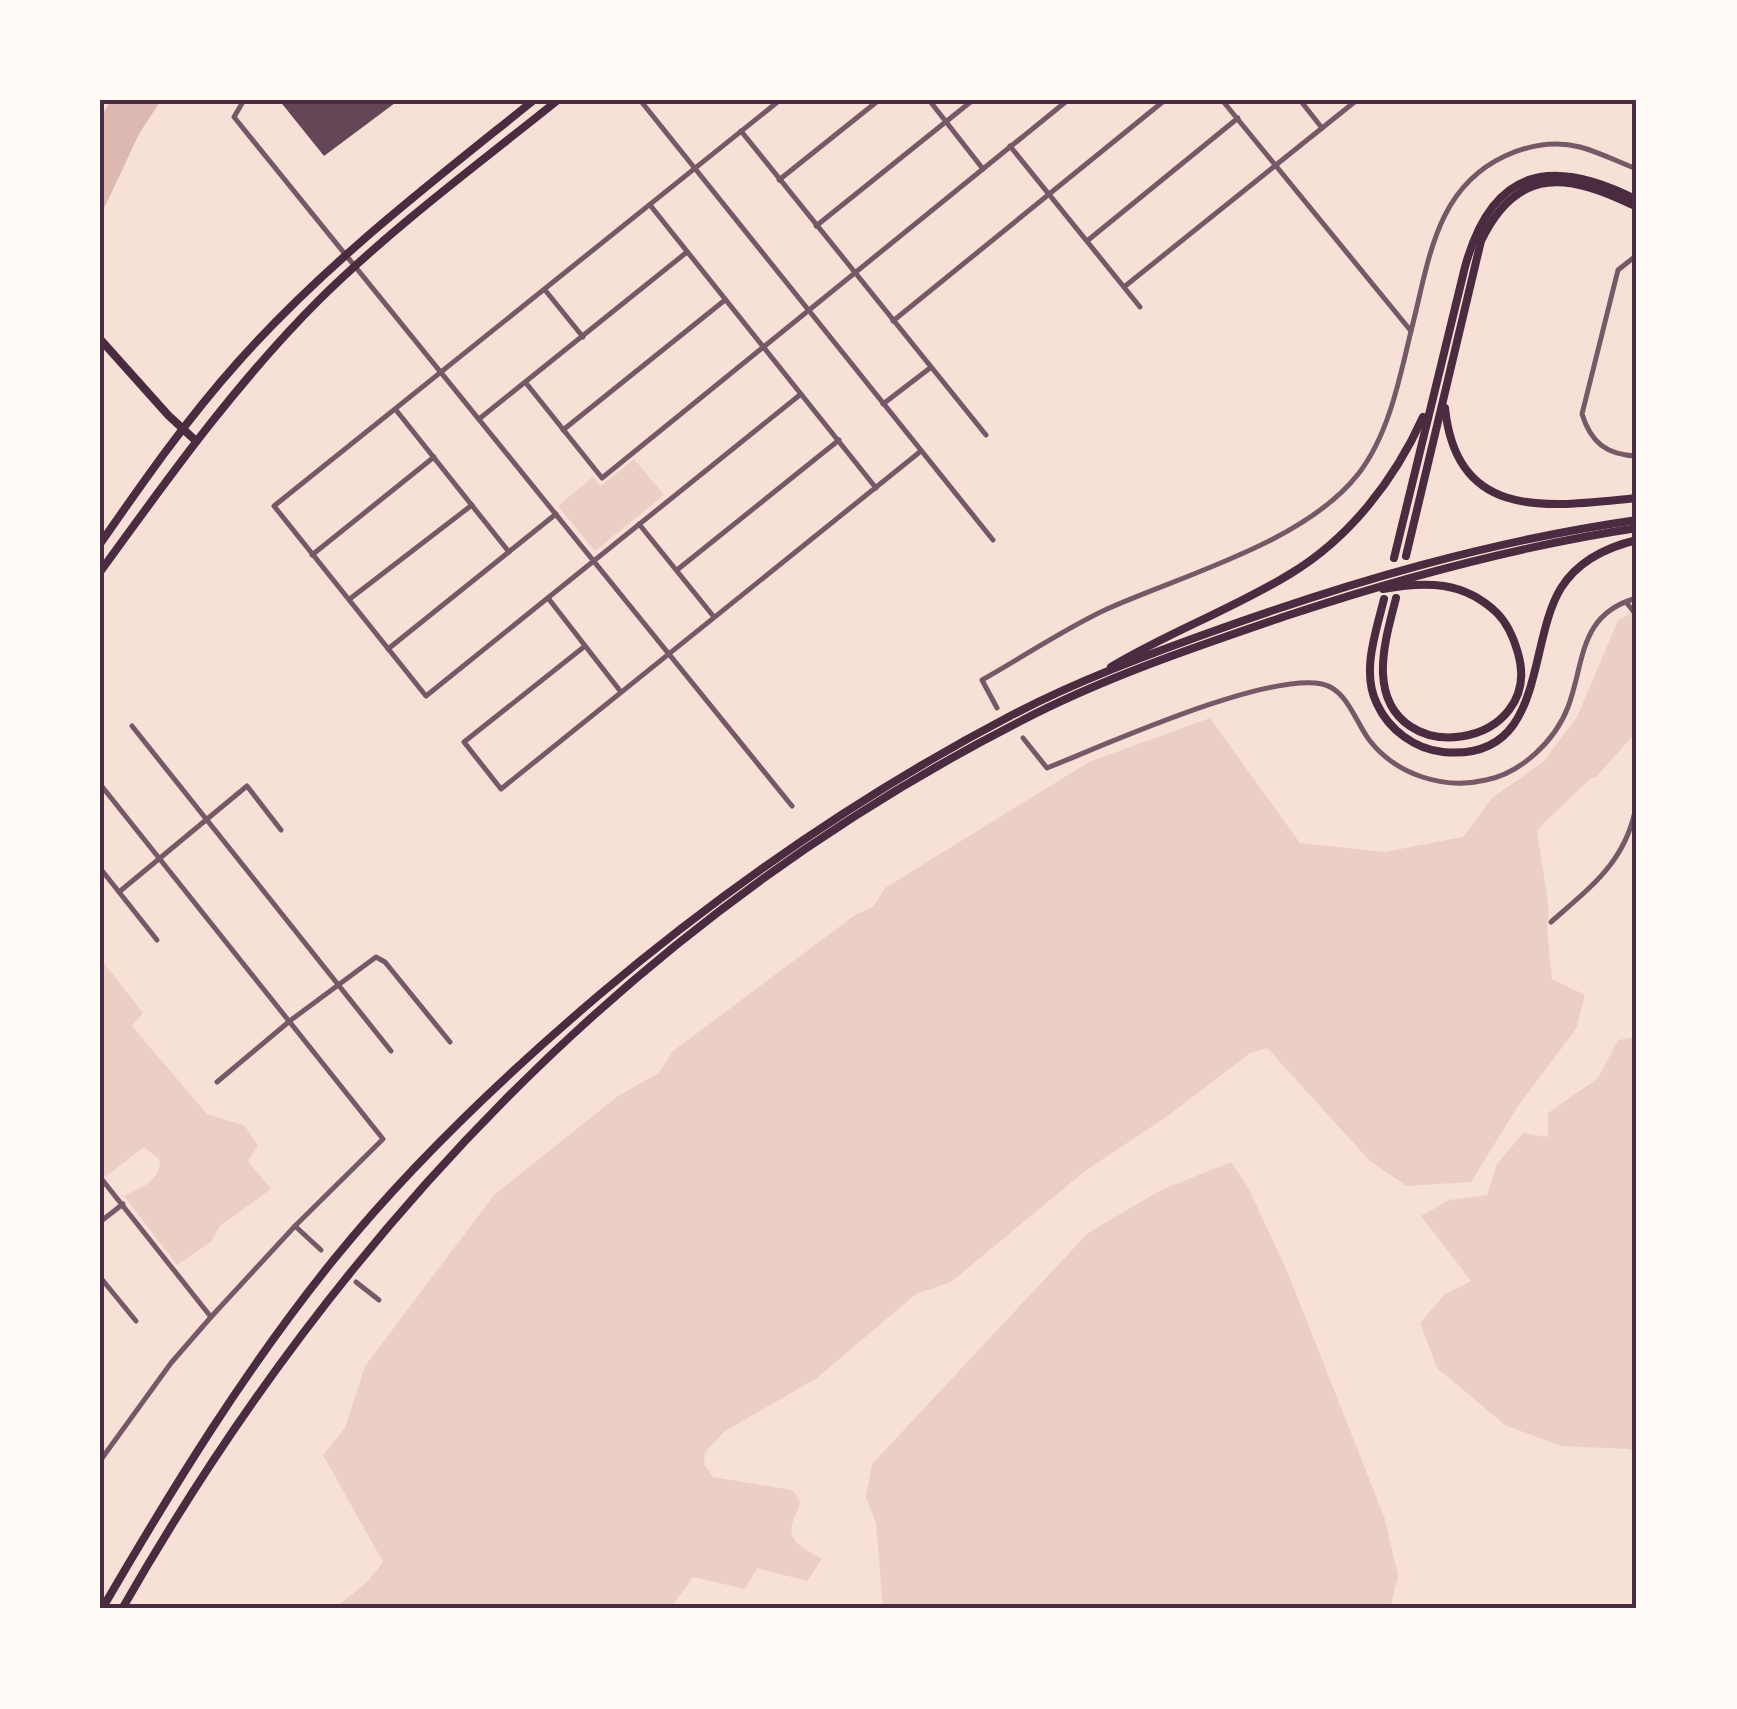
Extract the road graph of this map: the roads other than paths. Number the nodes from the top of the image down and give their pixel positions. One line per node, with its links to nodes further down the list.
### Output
1 (244, 100): 30 (street)
2 (534, 100): 30 (main road)
3 (558, 100): 32 (main road)
4 (640, 100): 21 (street)
5 (780, 100): 17 (street)
6 (878, 100): 23 (street)
7 (929, 100): 15 (street)
8 (973, 100): 15 (street)
9 (1068, 100): 18 (street)
10 (1165, 100): 24 (street)
11 (1222, 100): 14 (street)
12 (1300, 100): 16 (street)
13 (1357, 100): 16 (street)
14 (1238, 118): 19 (street); 28 (street)
15 (947, 121): 20 (street); 27 (street)
16 (1322, 128): 19 (street)
17 (741, 132): 21 (street); 23 (street)
18 (1010, 146): 20 (street); 24 (street)
19 (1276, 166): 34 (street); 40 (street)
20 (984, 168): 33 (street)
21 (695, 169): 26 (street); 38 (street)
22 (1637, 170): 40 (street)
23 (779, 180): 27 (street)
24 (1049, 193): 28 (street); 39 (street)
25 (1637, 204): 48 (main road); 49 (main road)
26 (650, 206): 29 (street); 35 (street)
27 (816, 226): 33 (street)
28 (1086, 241): 34 (street)
29 (687, 252): 36 (street); 41 (street)
30 (346, 254): 32 (street); 53 (main road)
31 (1637, 255): 59 (street)
32 (356, 266): 45 (street); 57 (main road)
33 (854, 274): 38 (street); 39 (street)
34 (1124, 287): 37 (street)
35 (544, 290): 41 (street); 45 (street)
36 (725, 300): 43 (street); 54 (street)
37 (1140, 307)
38 (808, 309): 43 (street); 50 (street)
39 (893, 321): 44 (street)
40 (1411, 331): 93 (street)
41 (583, 338): 46 (street)
42 (100, 339): 53 (main road)
43 (762, 346): 47 (street); 54 (street)
44 (930, 368): 50 (street); 55 (street)
45 (441, 374): 51 (street); 52 (street)
46 (526, 383): 52 (street); 54 (street)
47 (800, 394): 56 (street); 66 (street)
48 (1444, 398): 62 (main road); 73 (main road)
49 (1430, 402): 74 (main road); 91 (main road)
50 (883, 404): 58 (street)
51 (395, 409): 60 (street); 72 (street)
52 (479, 420): 64 (street)
53 (184, 430): 57 (main road); 70 (main road)
54 (563, 430)
55 (986, 435)
56 (839, 440): 61 (street); 76 (street)
57 (196, 441): 77 (main road)
58 (921, 451): 61 (street); 68 (street)
59 (1637, 456)
60 (434, 457): 63 (street); 72 (street)
61 (876, 488): 86 (street)
62 (1637, 498)
63 (472, 505): 71 (street); 80 (street)
64 (556, 514): 71 (street); 75 (street)
65 (1637, 520): 78 (main road)
66 (639, 524): 75 (street); 76 (street)
67 (1637, 528): 78 (main road)
68 (993, 540)
69 (1637, 540): 84 (main road)
70 (100, 544)
71 (509, 552): 89 (street)
72 (312, 555): 80 (street)
73 (1406, 556)
74 (1394, 558)
75 (593, 562): 81 (street); 90 (street)
76 (676, 570): 86 (street)
77 (100, 572)
78 (1395, 576): 79 (main road); 91 (main road)
79 (1350, 594): 82 (main road); 123 (main road)
80 (351, 598): 89 (street)
81 (548, 598): 88 (street); 89 (street)
82 (1396, 598)
83 (1637, 598): 85 (street)
84 (1384, 599)
85 (1626, 602): 87 (street); 95 (street)
86 (714, 616): 90 (street)
87 (1637, 616)
88 (585, 646): 92 (street); 92 (street)
89 (388, 649)
90 (668, 655): 92 (street); 98 (street)
91 (1090, 679): 122 (main road)
92 (621, 692)
93 (997, 708)
94 (132, 726): 99 (street)
95 (1023, 738)
96 (100, 784): 101 (street)
97 (1637, 801): 104 (street)
98 (792, 806)
99 (206, 820): 100 (street); 101 (street); 106 (street)
100 (281, 830)
101 (160, 858): 103 (street); 107 (street)
102 (100, 868): 103 (street)
103 (119, 892): 105 (street)
104 (1551, 922)
105 (157, 940)
106 (339, 986): 107 (street); 108 (street); 109 (street)
107 (292, 1020): 110 (street); 114 (street)
108 (450, 1042)
109 (391, 1051)
110 (217, 1082)
111 (100, 1177): 112 (street)
112 (122, 1204): 113 (street); 119 (street)
113 (100, 1222)
114 (295, 1226): 115 (street); 119 (street)
115 (321, 1250)
116 (100, 1277): 120 (street)
117 (356, 1282): 118 (street)
118 (379, 1300)
119 (210, 1317): 121 (street)
120 (136, 1322)
121 (100, 1461)
122 (102, 1609)
123 (122, 1609)

